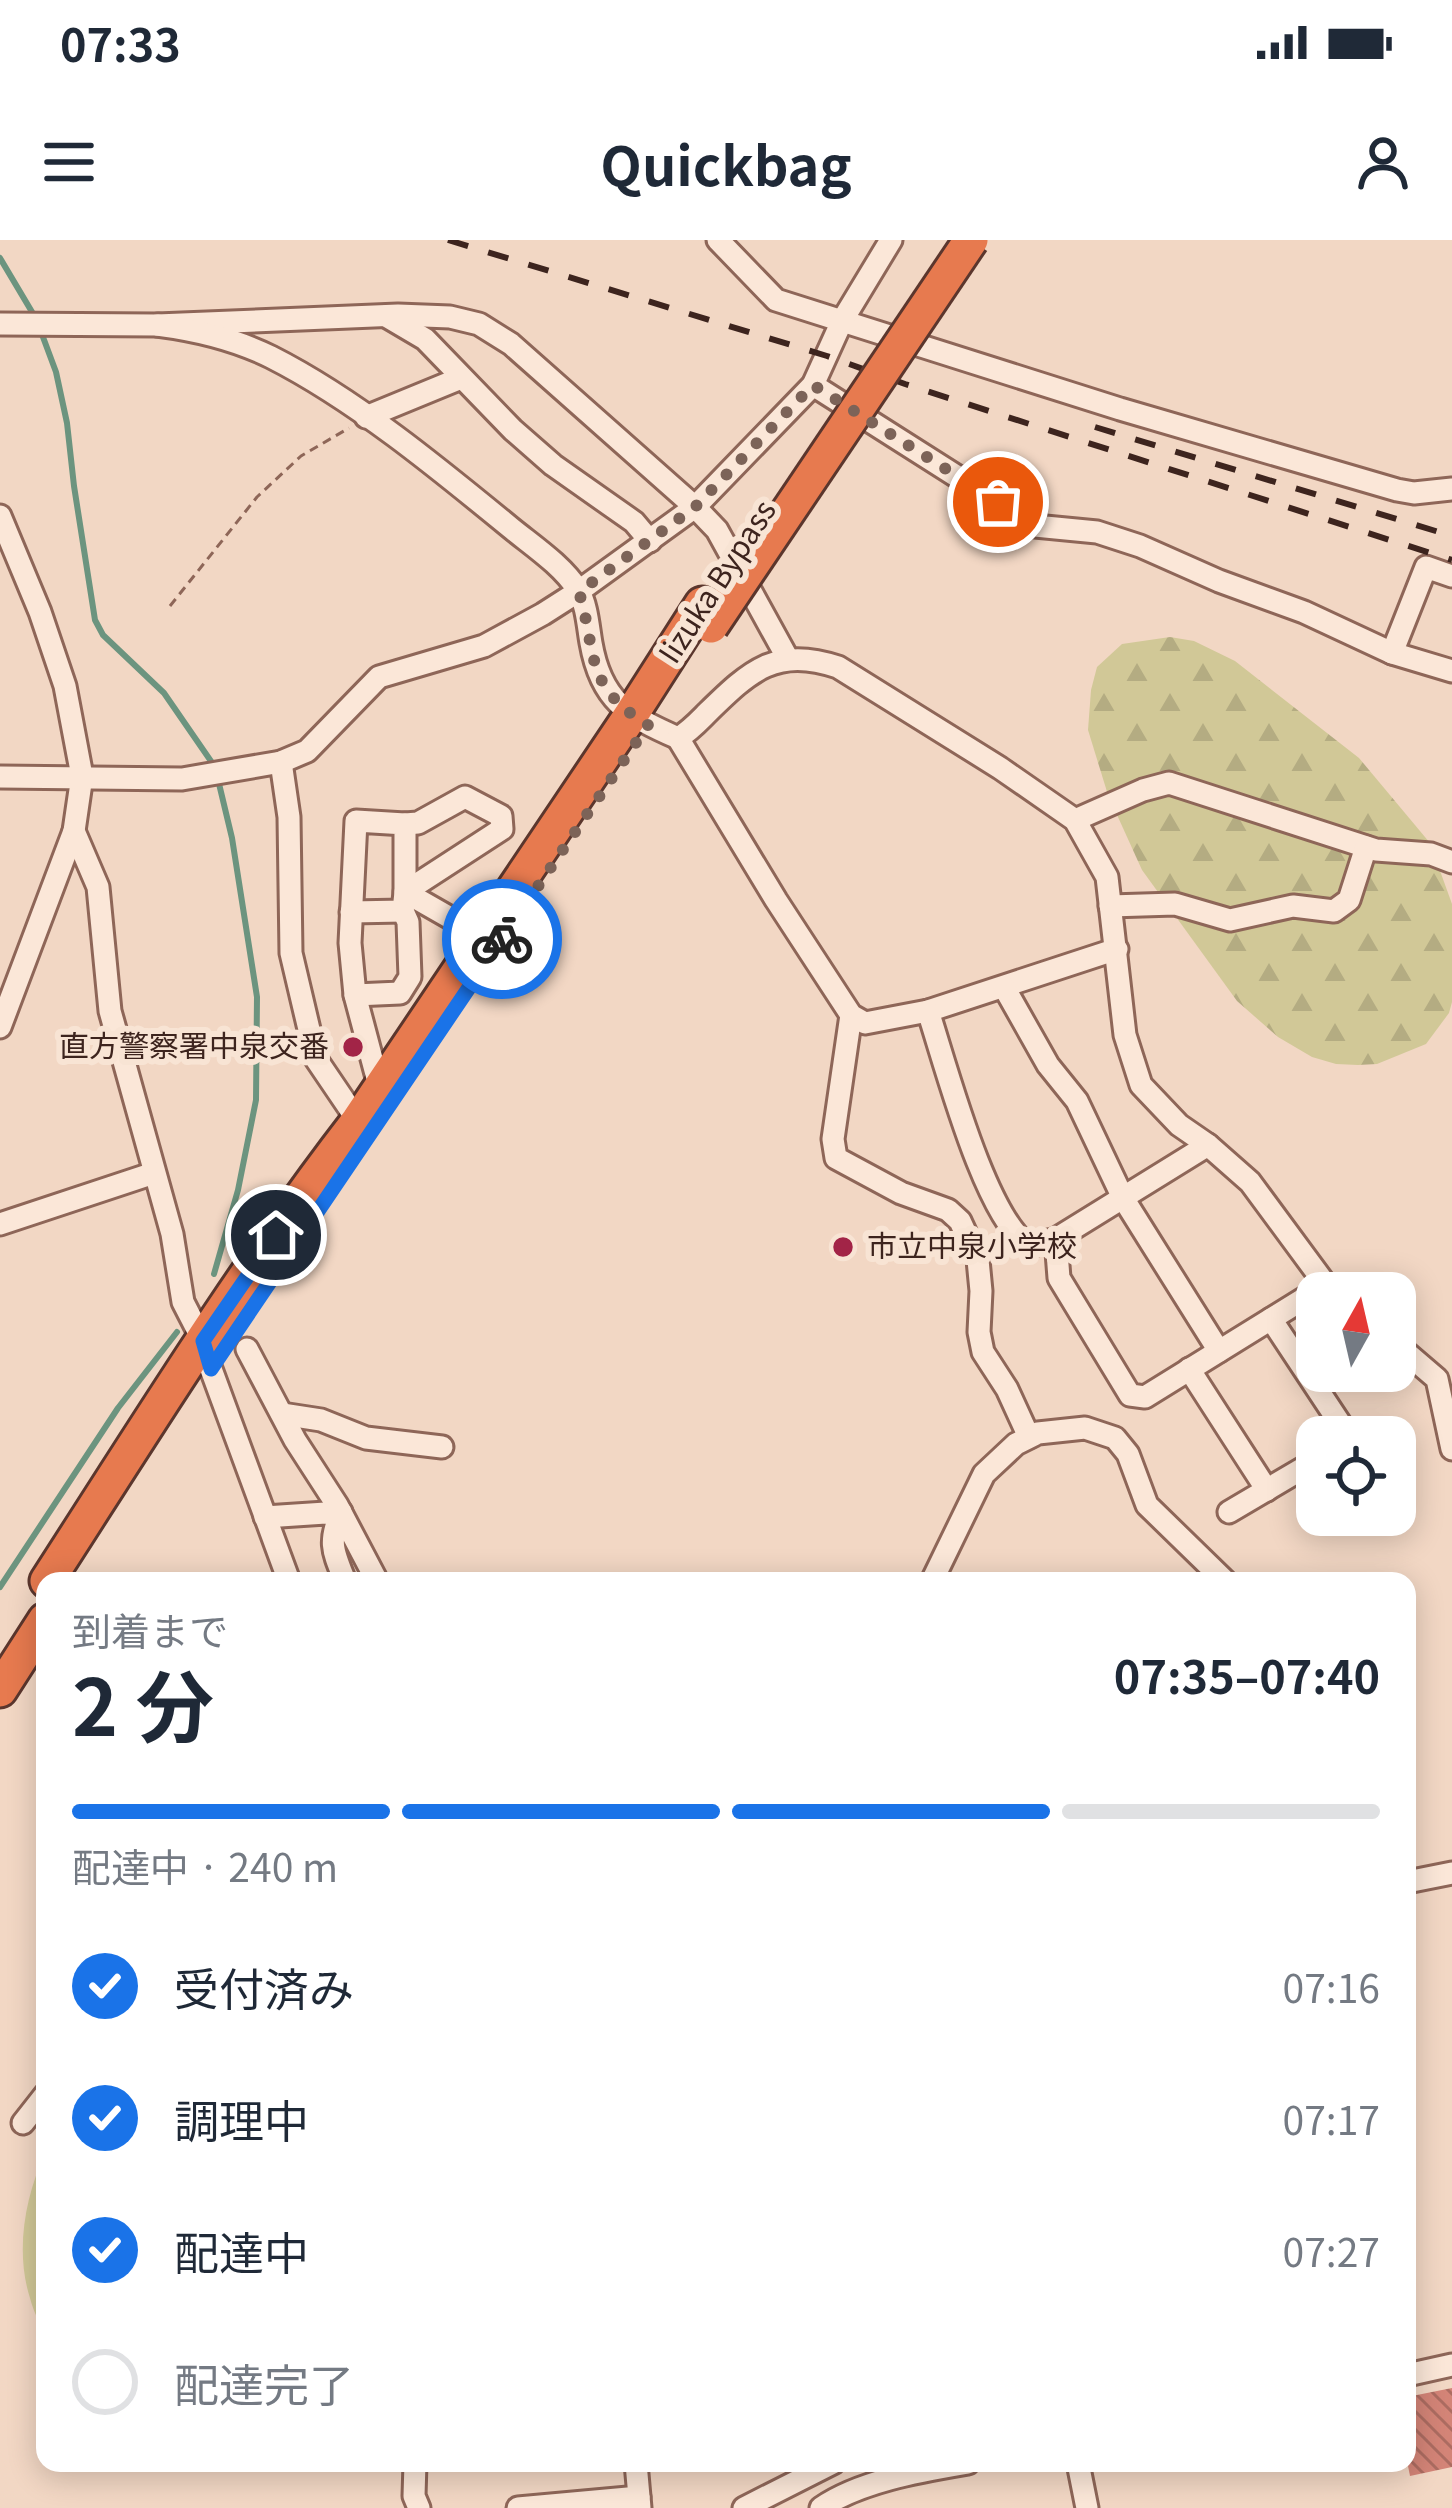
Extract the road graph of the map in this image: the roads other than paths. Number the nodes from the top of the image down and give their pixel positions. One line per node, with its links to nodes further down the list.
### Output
1 (718, 240): 6 (street)
2 (890, 240): 6 (street)
3 (947, 240): 18 (highway, Iizuka Bypass)
4 (971, 240): 18 (highway, bridge)
5 (386, 316): 8 (street); 9 (street); 13 (street)
6 (842, 321): 10 (street); 12 (street)
7 (0, 323): 8 (street)
8 (157, 325): 11 (street)
9 (460, 378): 11 (street); 15 (street)
10 (813, 385): 13 (street); 19 (street)
11 (366, 417): 17 (street)
12 (1452, 489)
13 (695, 507): 15 (street); 20 (street)
14 (0, 516): 24 (street)
15 (650, 541): 17 (street)
16 (1452, 576): 19 (street)
17 (579, 592): 22 (street); 23 (street)
18 (706, 615): 22 (highway)
19 (1392, 653): 21 (street)
20 (788, 658): 22 (street); 26 (street)
21 (1452, 671)
22 (653, 726): 34 (highway); 39 (street); 53 (highway)
23 (281, 762): 24 (street); 42 (street)
24 (82, 776): 25 (street); 28 (street)
25 (0, 777)
26 (1075, 820): 29 (street); 32 (street)
27 (405, 824): 31 (street); 31 (street); 33 (street)
28 (74, 831): 40 (street); 44 (street)
29 (1366, 847): 30 (street); 32 (street)
30 (1452, 862)
31 (404, 902): 33 (street); 34 (street); 37 (street)
32 (1110, 906): 35 (street)
33 (351, 912): 37 (street)
34 (482, 936): 41 (highway)
35 (1117, 949): 36 (street); 43 (street)
36 (1004, 987): 38 (street); 45 (street)
37 (355, 994): 41 (street)
38 (928, 1012): 39 (street); 47 (street)
39 (851, 1015): 59 (street)
40 (0, 1027)
41 (380, 1088): 42 (highway)
42 (358, 1121): 53 (highway)
43 (1208, 1145): 45 (street); 48 (street)
44 (154, 1173): 46 (street); 53 (street)
45 (1123, 1198): 47 (street); 52 (street)
46 (0, 1224)
47 (1057, 1239): 55 (street)
48 (1317, 1272)
49 (1296, 1306): 50 (street)
50 (1271, 1319): 52 (street); 58 (street)
51 (248, 1348): 57 (street)
52 (1219, 1351): 55 (street)
53 (207, 1355): 66 (street); 67 (highway); 68 (highway)
54 (1416, 1356): 56 (street)
55 (1190, 1369): 63 (street)
56 (1444, 1374): 61 (street)
57 (281, 1414): 60 (street); 64 (street)
58 (1335, 1416)
59 (1029, 1437): 72 (street); 73 (street)
60 (442, 1447)
61 (1452, 1449)
62 (1296, 1473): 63 (street)
63 (1267, 1490): 65 (street)
64 (340, 1512): 66 (street); 70 (street); 71 (street)
65 (1229, 1512)
66 (266, 1517): 69 (street)
67 (53, 1572)
68 (75, 1572)
69 (286, 1572)
70 (341, 1572)
71 (372, 1572)
72 (936, 1572)
73 (1217, 1572)
74 (36, 1597): 76 (highway)
75 (36, 1634): 77 (highway)
76 (0, 1653)
77 (0, 1690)
78 (1452, 1873): 79 (street)
79 (1416, 1880)
80 (36, 2106): 81 (street)
81 (23, 2123)
82 (1452, 2366): 83 (street)
83 (1416, 2373)
84 (420, 2472): 90 (street)
85 (637, 2472): 89 (street)
86 (815, 2472): 92 (street)
87 (918, 2472): 93 (street)
88 (1080, 2472): 94 (street)
89 (639, 2502): 91 (street)
90 (419, 2508)
91 (518, 2508)
92 (744, 2508)
93 (821, 2508)
94 (1087, 2508)

